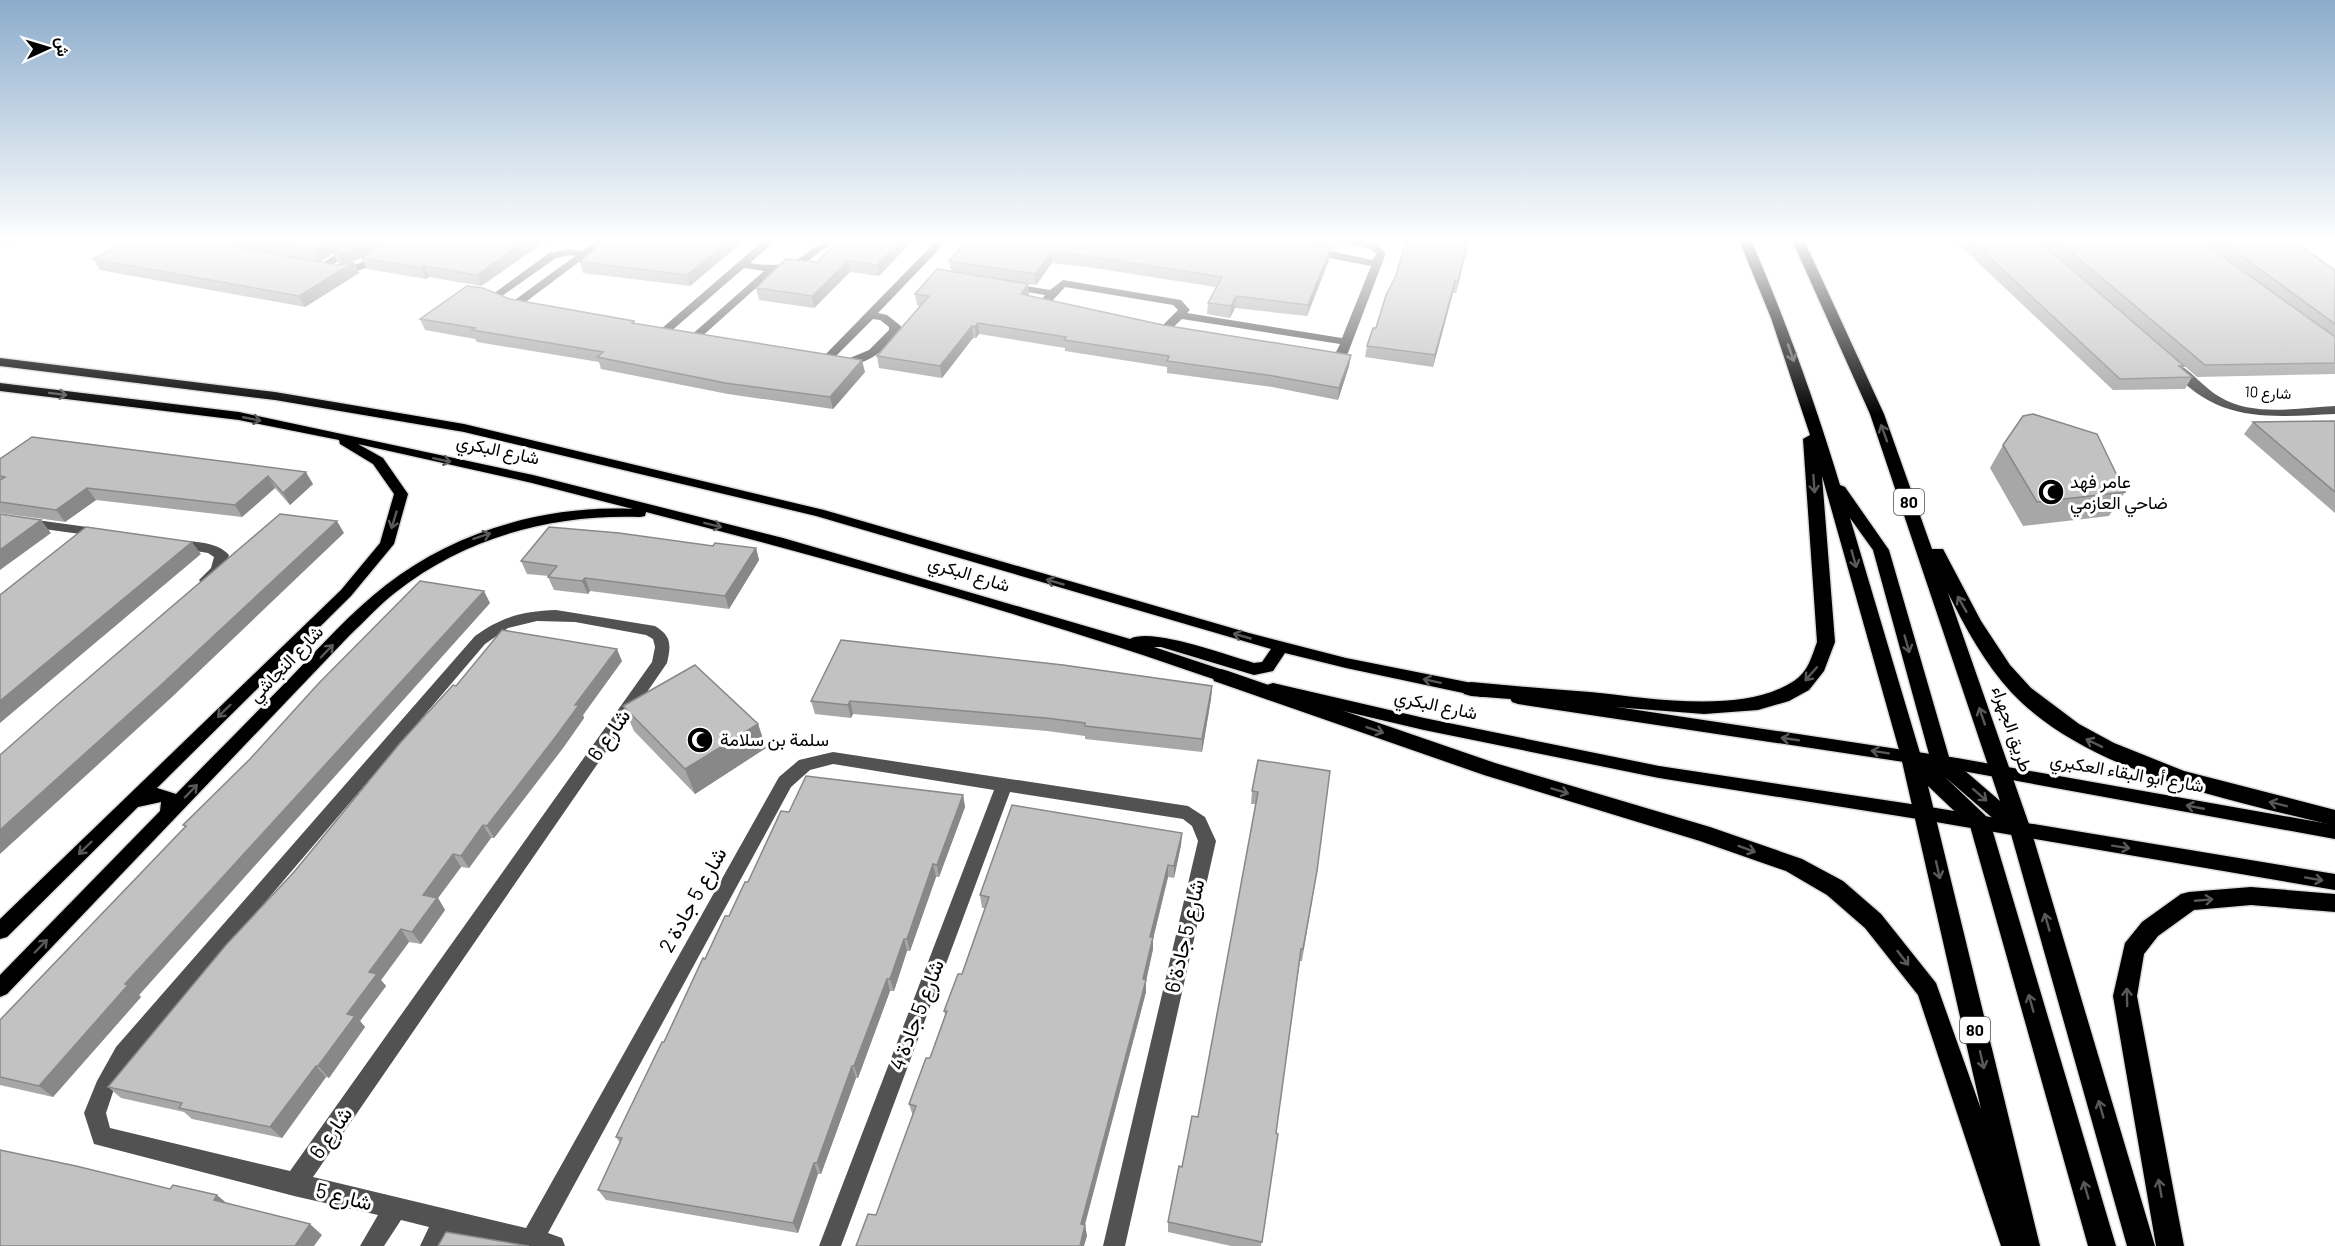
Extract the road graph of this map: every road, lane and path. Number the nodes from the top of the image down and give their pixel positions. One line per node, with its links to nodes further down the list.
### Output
1 (494, 298): 2 (street)
2 (531, 298)
3 (700, 298): 4 (street)
4 (742, 298)
5 (890, 298): 12 (street)
6 (1048, 298): 11 (street)
7 (1156, 298): 13 (street)
8 (1363, 298): 15 (street)
9 (1770, 298): 20 (highway, 80, one-way to 20)
10 (1824, 298): 25 (highway, طريق الجهراء / 80, one-way to 10)
11 (1070, 310)
12 (871, 315): 12 (street)
13 (1180, 315): 14 (street); 15 (street)
14 (1163, 331)
15 (1346, 342): 16 (street)
16 (1312, 356)
17 (2170, 363): 22 (street, شارع 10)
18 (0, 364): 35 (main road, شارع البكري, one-way to 18)
19 (0, 387): 24 (main road, شارع البكري, one-way to 24)
20 (1808, 404): 26 (highway, 80); 37 (highway, one-way to 37)
21 (2335, 410): 22 (street, شارع 10)
22 (2314, 411): 23 (street, شارع 10)
23 (2328, 422)
24 (331, 434): 27 (main road, شارع البكري, one-way to 27); 42 (main road, شارع النجاشي, one-way to 42)
25 (1897, 466): 40 (highway, طريق الجهراء / 80, one-way to 25); 45 (highway, one-way to 25)
26 (1831, 479): 38 (highway, 80, one-way to 38); 39 (highway, one-way to 39)
27 (678, 517): 34 (main road, شارع البكري, one-way to 34); 43 (main road, شارع النجاشي, one-way to 27)
28 (0, 519): 29 (street)
29 (88, 531): 30 (street); 32 (street)
30 (121, 536)
31 (166, 542): 33 (street)
32 (70, 544)
33 (192, 593)
34 (1121, 642): 35 (main road); 36 (main road, شارع البكري)
35 (1281, 647): 37 (main road, شارع البكري, one-way to 35)
36 (1221, 676): 44 (main road, شارع البكري); 62 (highway, one-way to 62)
37 (1471, 689): 38 (main road, شارع البكري, one-way to 37)
38 (1911, 757): 39 (main road, شارع أبو البقاء العكبري); 44 (highway, 80); 46 (highway)
39 (1940, 761): 40 (main road, شارع أبو البقاء العكبري); 47 (highway, one-way to 47)
40 (2001, 771): 47 (highway, طريق الجهراء / 80); 48 (main road, شارع أبو البقاء العكبري, one-way to 40)
41 (1005, 783): 56 (street, شارع 5 جادة 2); 60 (street, شارع 5 جادة 4); 61 (street, شارع 5 جادة 6)
42 (130, 804): 43 (main road); 51 (main road, شارع النجاشي, one-way to 51)
43 (169, 813): 52 (main road, شارع النجاشي, one-way to 43)
44 (1924, 813): 46 (main road); 63 (highway, 80, one-way to 63)
45 (2335, 818)
46 (1979, 822): 47 (main road); 64 (highway, one-way to 46)
47 (2020, 830): 49 (main road, one-way to 49); 65 (highway, طريق الجهراء / 80, one-way to 47)
48 (2335, 832)
49 (2335, 882)
50 (2335, 903): 66 (highway, one-way to 50)
51 (0, 931)
52 (0, 988)
53 (294, 1185): 53 (street, شارع 6); 54 (street, شارع 5)
54 (394, 1209): 55 (street, شارع 5); 57 (street, شارع 5)
55 (446, 1221): 56 (street, شارع 5); 58 (street)
56 (531, 1241): 59 (street, شارع 5)
57 (371, 1246)
58 (431, 1246)
59 (554, 1246)
60 (830, 1246)
61 (1114, 1246)
62 (2015, 1246)
63 (2026, 1246)
64 (2102, 1246)
65 (2141, 1246)
66 (2170, 1246)

